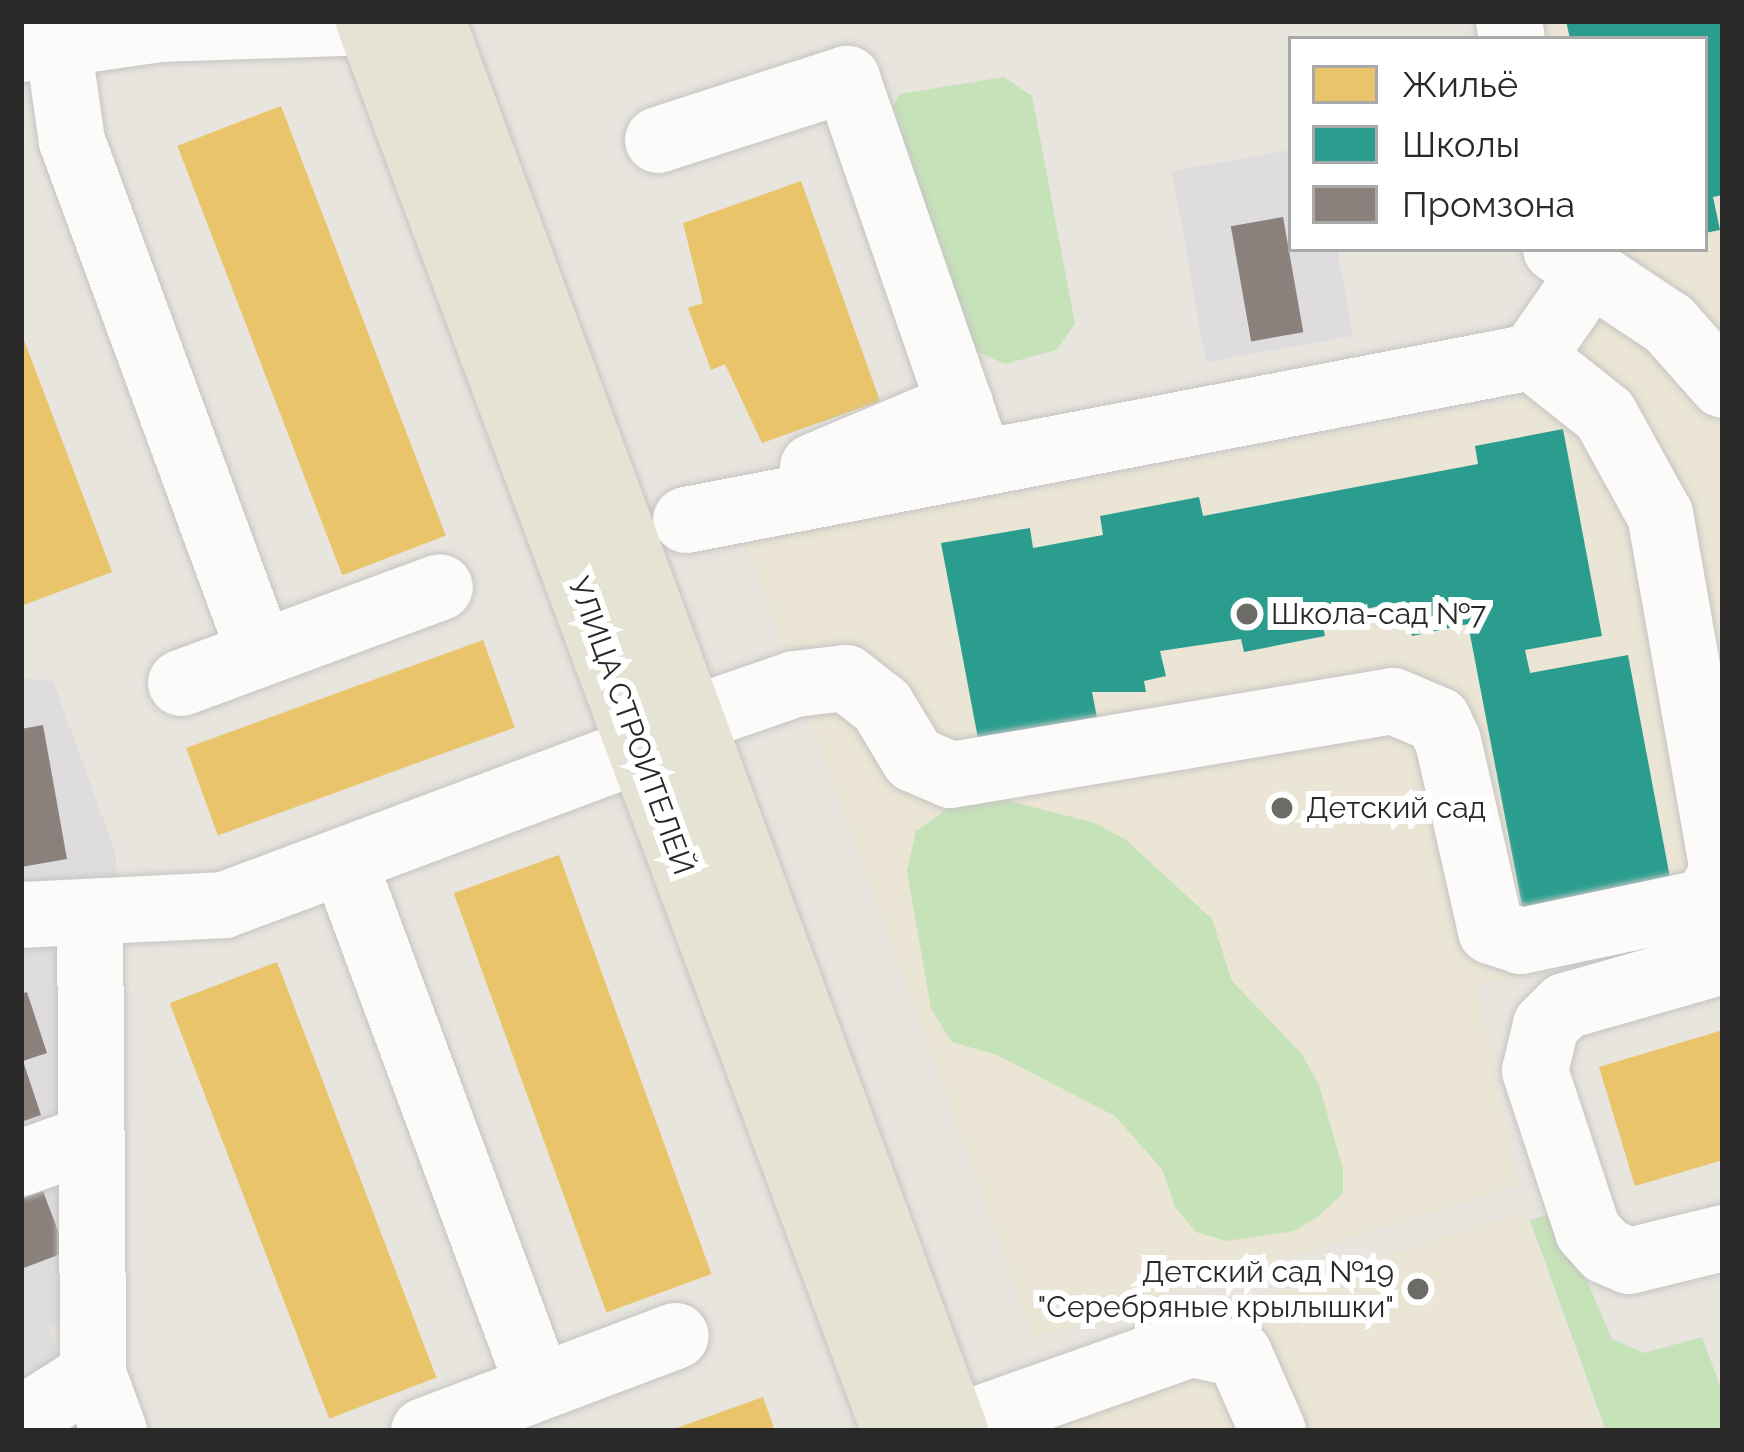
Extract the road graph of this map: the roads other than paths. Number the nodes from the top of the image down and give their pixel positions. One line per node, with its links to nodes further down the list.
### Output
1 (369, 21): 3 (lane); 13 (main road, УЛИЦА СТРОИТЕЛЕЙ)
2 (432, 21): 9 (main road, УЛИЦА СТРОИТЕЛЕЙ)
3 (39, 47): 11 (lane)
4 (658, 140): 8 (lane)
5 (1574, 261): 6 (lane); 7 (lane)
6 (1532, 357): 8 (lane); 13 (lane)
7 (1723, 385)
8 (970, 434): 9 (lane)
9 (626, 543): 13 (main road, УЛИЦА СТРОИТЕЛЕЙ)
10 (440, 586): 11 (lane)
11 (260, 652): 12 (lane)
12 (181, 683)
13 (665, 735): 14 (lane); 26 (main road, УЛИЦА СТРОИТЕЛЕЙ)
14 (344, 862): 15 (lane); 23 (lane)
15 (90, 913): 16 (lane); 17 (lane); 19 (lane)
16 (21, 915)
17 (21, 933)
18 (1723, 961): 21 (lane)
19 (88, 1139): 20 (lane); 24 (lane)
20 (21, 1163)
21 (1723, 1238)
22 (676, 1336): 23 (lane)
23 (539, 1387): 27 (lane)
24 (104, 1402): 25 (lane)
25 (21, 1420)
26 (935, 1430): 28 (lane)
27 (424, 1431)
28 (1273, 1431)

